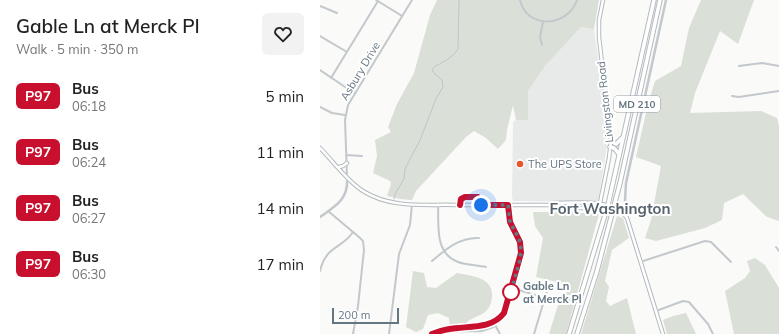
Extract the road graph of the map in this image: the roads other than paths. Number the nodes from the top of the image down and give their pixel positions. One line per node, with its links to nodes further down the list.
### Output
1 (377, 0): 11 (street); 15 (street)
2 (412, 0): 11 (street, Asbury Drive)
3 (520, 0): 12 (street)
4 (577, 0): 12 (street)
5 (603, 0): 26 (main road, Livingston Road)
6 (654, 0): 25 (highway, MD 210)
7 (660, 0): 41 (highway, MD 210)
8 (666, 0): 44 (street)
9 (320, 6): 10 (street)
10 (337, 13)
11 (402, 16): 21 (street, Asbury Drive)
12 (543, 22): 14 (street)
13 (320, 36): 15 (street)
14 (542, 45)
15 (347, 52): 19 (street)
16 (739, 66): 17 (street)
17 (779, 66)
18 (320, 70): 19 (street)
19 (331, 78): 21 (street)
20 (779, 91): 22 (street)
21 (354, 93): 24 (street, Asbury Drive)
22 (732, 96)
23 (320, 107): 24 (street)
24 (345, 115): 30 (street, Asbury Drive)
25 (623, 138): 26 (highway); 29 (highway, MD 210)
26 (611, 141): 27 (main road, Livingston Road)
27 (610, 147): 29 (highway); 35 (main road, Livingston Road)
28 (320, 148): 33 (main road)
29 (619, 154): 40 (highway, MD 210)
30 (346, 155): 31 (street); 32 (street, Asbury Drive)
31 (362, 156)
32 (347, 163): 33 (main road); 34 (street, Asbury Drive)
33 (338, 167): 34 (main road)
34 (347, 176): 36 (main road); 42 (street, Asbury Drive)
35 (600, 203): 39 (main road); 40 (main road)
36 (412, 204): 37 (main road); 61 (street)
37 (438, 204): 38 (main road); 48 (street)
38 (508, 205): 39 (main road); 56 (street)
39 (549, 205): 40 (main road)
40 (607, 207): 41 (main road); 65 (highway, MD 210)
41 (613, 208): 44 (main road); 66 (highway, MD 210)
42 (328, 211): 43 (street, Asbury Drive); 45 (street)
43 (320, 217)
44 (627, 218): 51 (main road)
45 (354, 232): 54 (street); 60 (street)
46 (479, 238): 48 (street)
47 (776, 247): 49 (street)
48 (443, 251): 50 (street); 53 (street)
49 (779, 251)
50 (432, 260)
51 (640, 262): 52 (street); 58 (main road)
52 (731, 262)
53 (486, 267)
54 (320, 271)
55 (549, 284): 57 (street)
56 (512, 288): 57 (street); 59 (street)
57 (545, 298): 64 (street)
58 (656, 310): 67 (main road); 68 (street)
59 (495, 325): 62 (street); 63 (street)
60 (353, 334)
61 (389, 334)
62 (432, 334)
63 (500, 334)
64 (534, 334)
65 (569, 334)
66 (577, 334)
67 (662, 334)
68 (713, 334)

